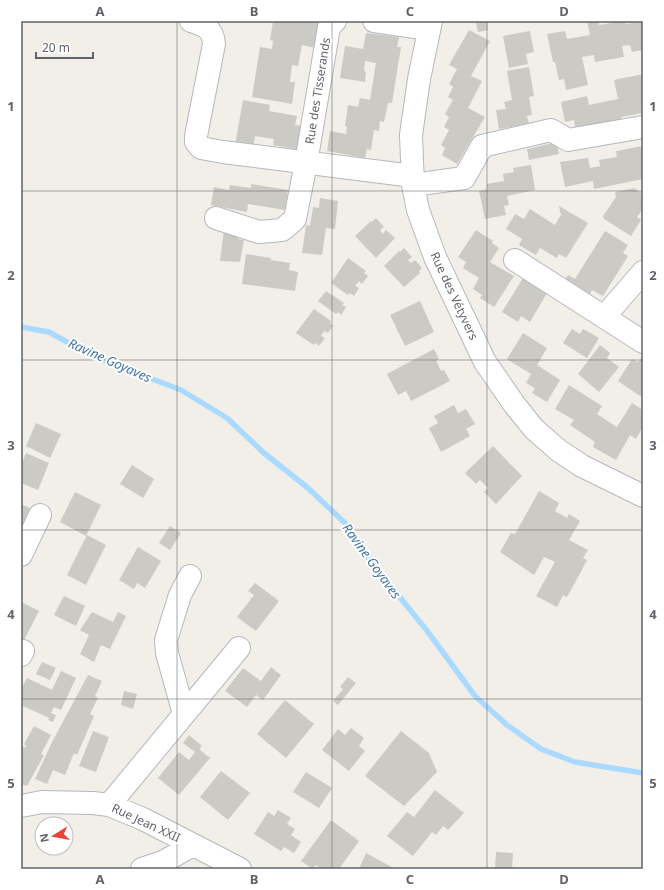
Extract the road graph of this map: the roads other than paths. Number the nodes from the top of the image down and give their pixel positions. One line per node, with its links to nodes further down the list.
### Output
1 (191, 21): 6 (street)
2 (335, 21): 6 (street, Rue des Tisserands)
3 (374, 21): 4 (street)
4 (430, 25): 7 (street, Rue des Vétyvers)
5 (643, 127): 7 (street)
6 (306, 163): 7 (street); 8 (street, Rue des Tisserands)
7 (413, 181): 13 (street, Rue des Vétyvers)
8 (216, 218)
9 (514, 260): 11 (street)
10 (643, 272): 11 (street)
11 (604, 317): 12 (street)
12 (643, 342)
13 (643, 496)
14 (40, 515): 15 (street)
15 (21, 555)
16 (190, 576): 18 (street)
17 (239, 648): 18 (street)
18 (184, 714): 19 (street)
19 (108, 805): 20 (street, Rue Jean XXII); 21 (street, Rue Jean XXII)
20 (21, 806)
21 (193, 845): 22 (street); 23 (street, Rue Jean XXII)
22 (142, 869)
23 (240, 869)

